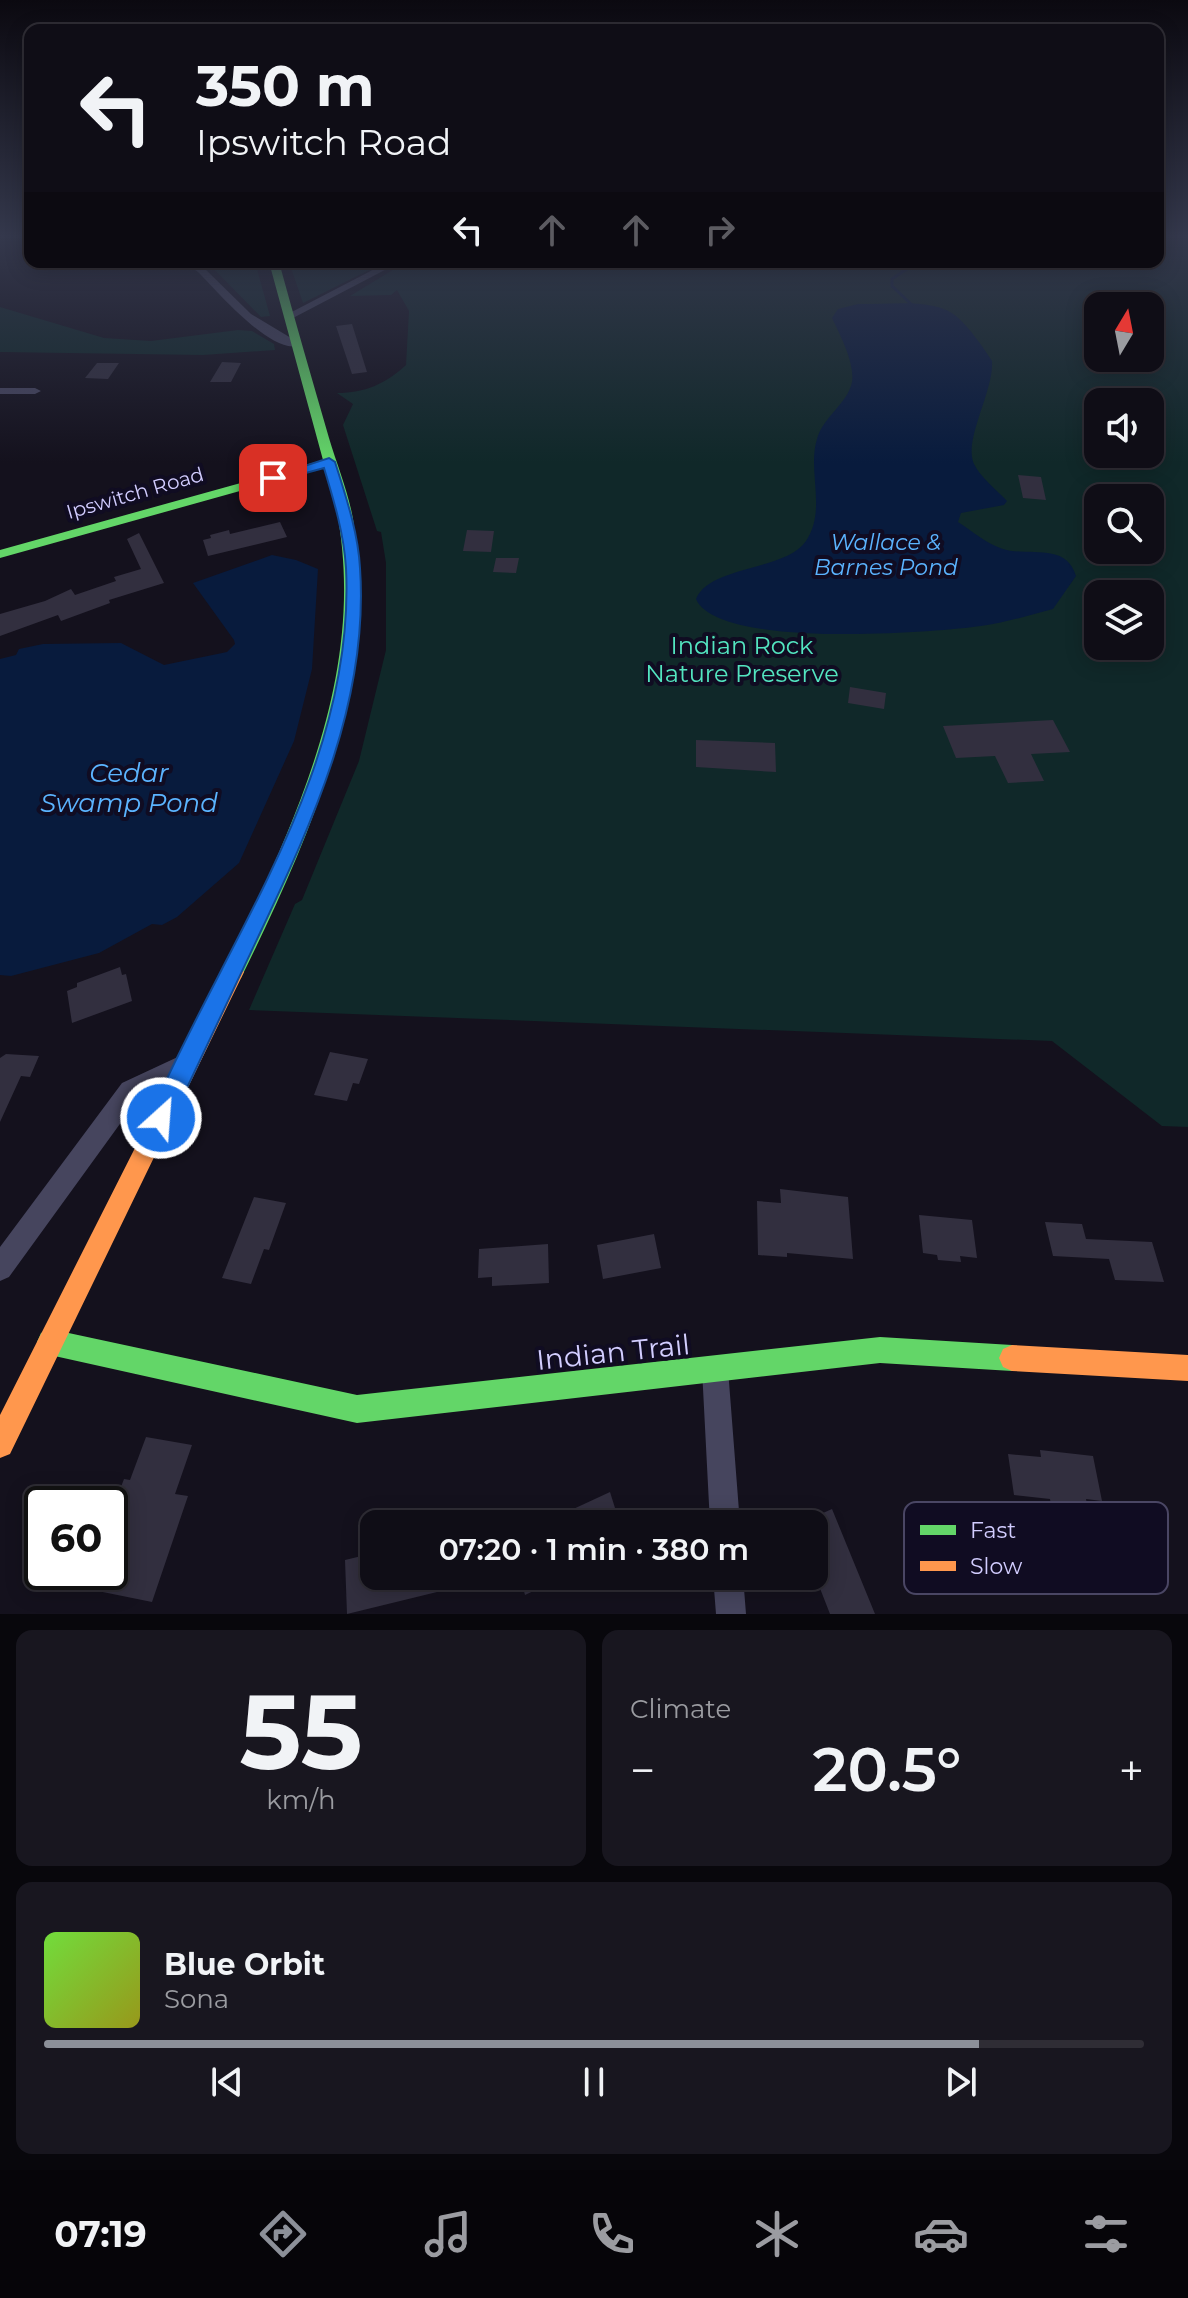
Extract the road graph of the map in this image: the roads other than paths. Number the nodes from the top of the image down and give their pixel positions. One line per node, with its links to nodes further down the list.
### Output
1 (245, 312): 5 (street)
2 (288, 312): 4 (main road)
3 (296, 312): 4 (street)
4 (289, 316): 5 (main road)
5 (296, 344): 8 (main road)
6 (0, 391): 7 (street)
7 (35, 391)
8 (329, 462): 9 (main road, Ipswitch Road); 10 (main road)
9 (0, 554)
10 (188, 1062): 11 (street); 12 (main road)
11 (0, 1268)
12 (50, 1342): 14 (main road, Indian Trail); 15 (main road)
13 (1188, 1368): 14 (main road, Indian Trail)
14 (715, 1369): 16 (street)
15 (0, 1444)
16 (724, 1510)
17 (729, 1590): 18 (street)
18 (731, 1614)

